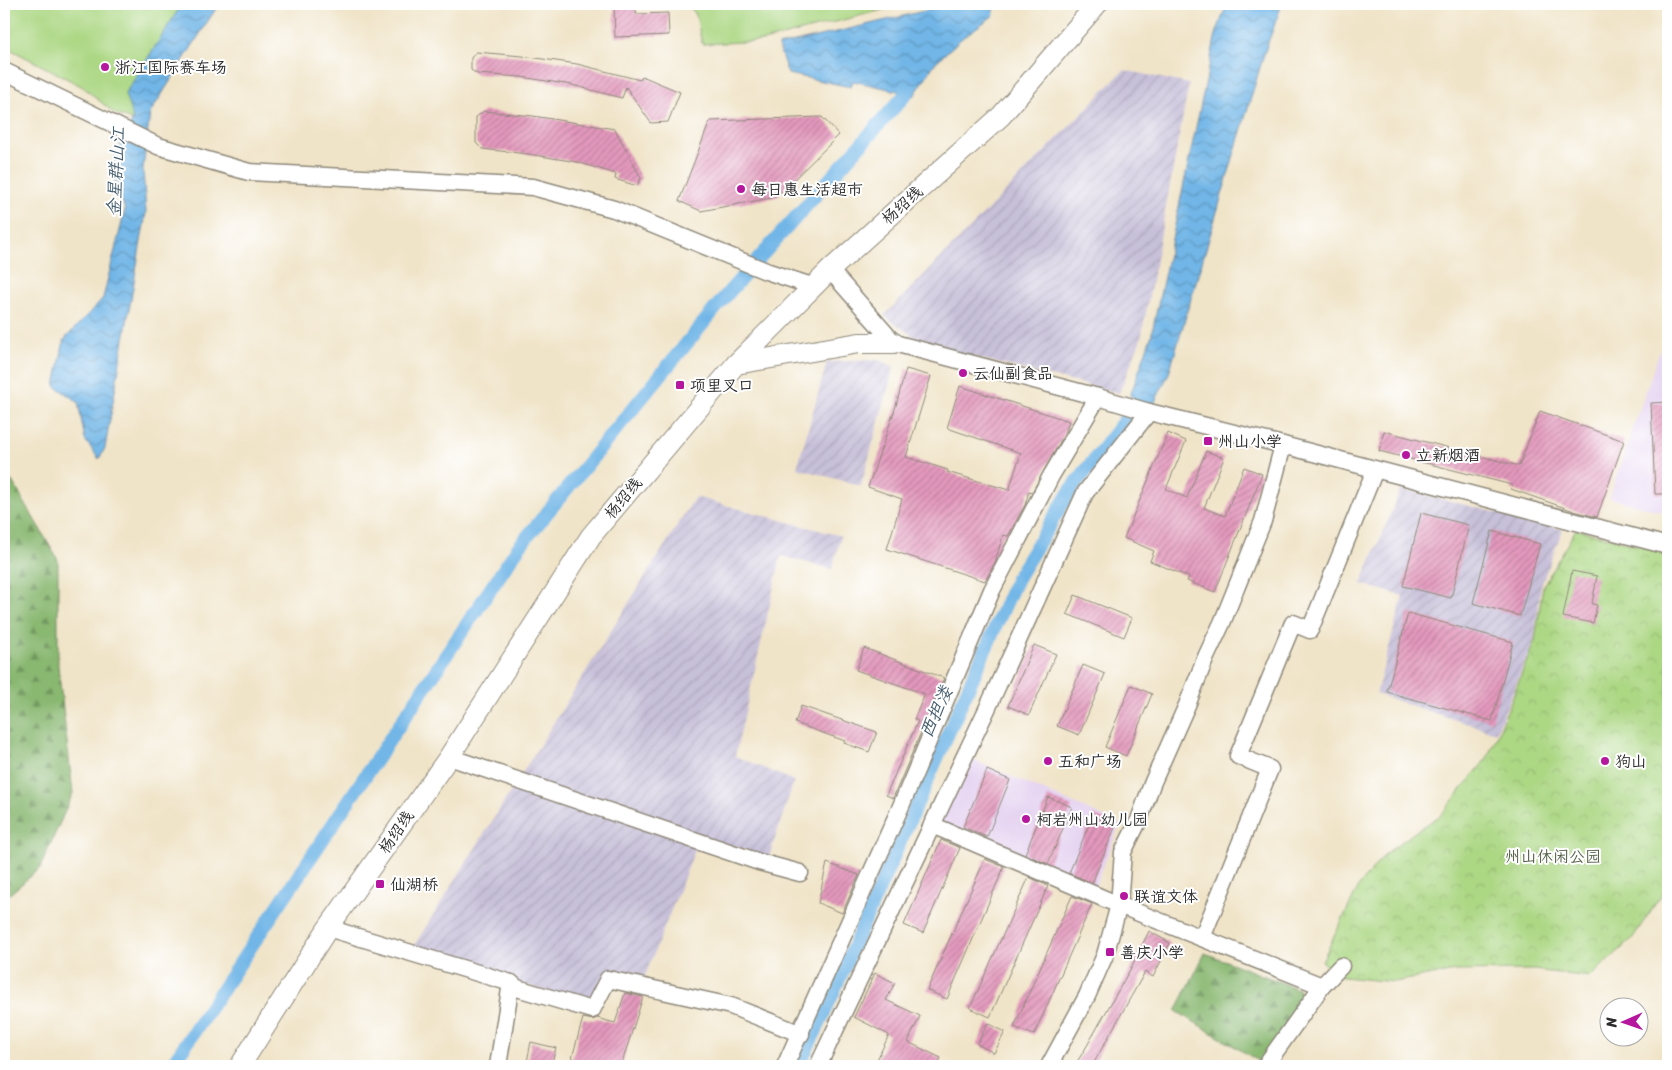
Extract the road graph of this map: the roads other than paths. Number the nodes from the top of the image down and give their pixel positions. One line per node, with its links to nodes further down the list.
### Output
1 (1097, 4): 3 (main road, 杨绍线)
2 (4, 70): 4 (street)
3 (830, 270): 4 (main road, 杨绍线); 5 (street)
4 (815, 286): 6 (main road, 杨绍线)
5 (894, 343): 6 (main road); 7 (street)
6 (736, 364): 12 (main road, 杨绍线)
7 (1098, 397): 8 (street); 21 (street)
8 (1150, 412): 9 (street); 13 (street)
9 (1283, 445): 10 (street); 15 (street)
10 (1375, 470): 11 (street); 17 (street)
11 (1668, 546)
12 (449, 757): 14 (street); 16 (main road, 杨绍线)
13 (932, 825): 15 (street); 25 (street)
14 (800, 873)
15 (1119, 905): 17 (street); 26 (street)
16 (328, 928): 19 (street); 22 (main road, 杨绍线)
17 (1202, 938): 20 (street)
18 (1340, 966): 20 (street)
19 (511, 983): 21 (street); 23 (street)
20 (1322, 986): 27 (street)
21 (801, 1034): 24 (street)
22 (240, 1066)
23 (498, 1066)
24 (785, 1066)
25 (818, 1066)
26 (1049, 1066)
27 (1265, 1066)

